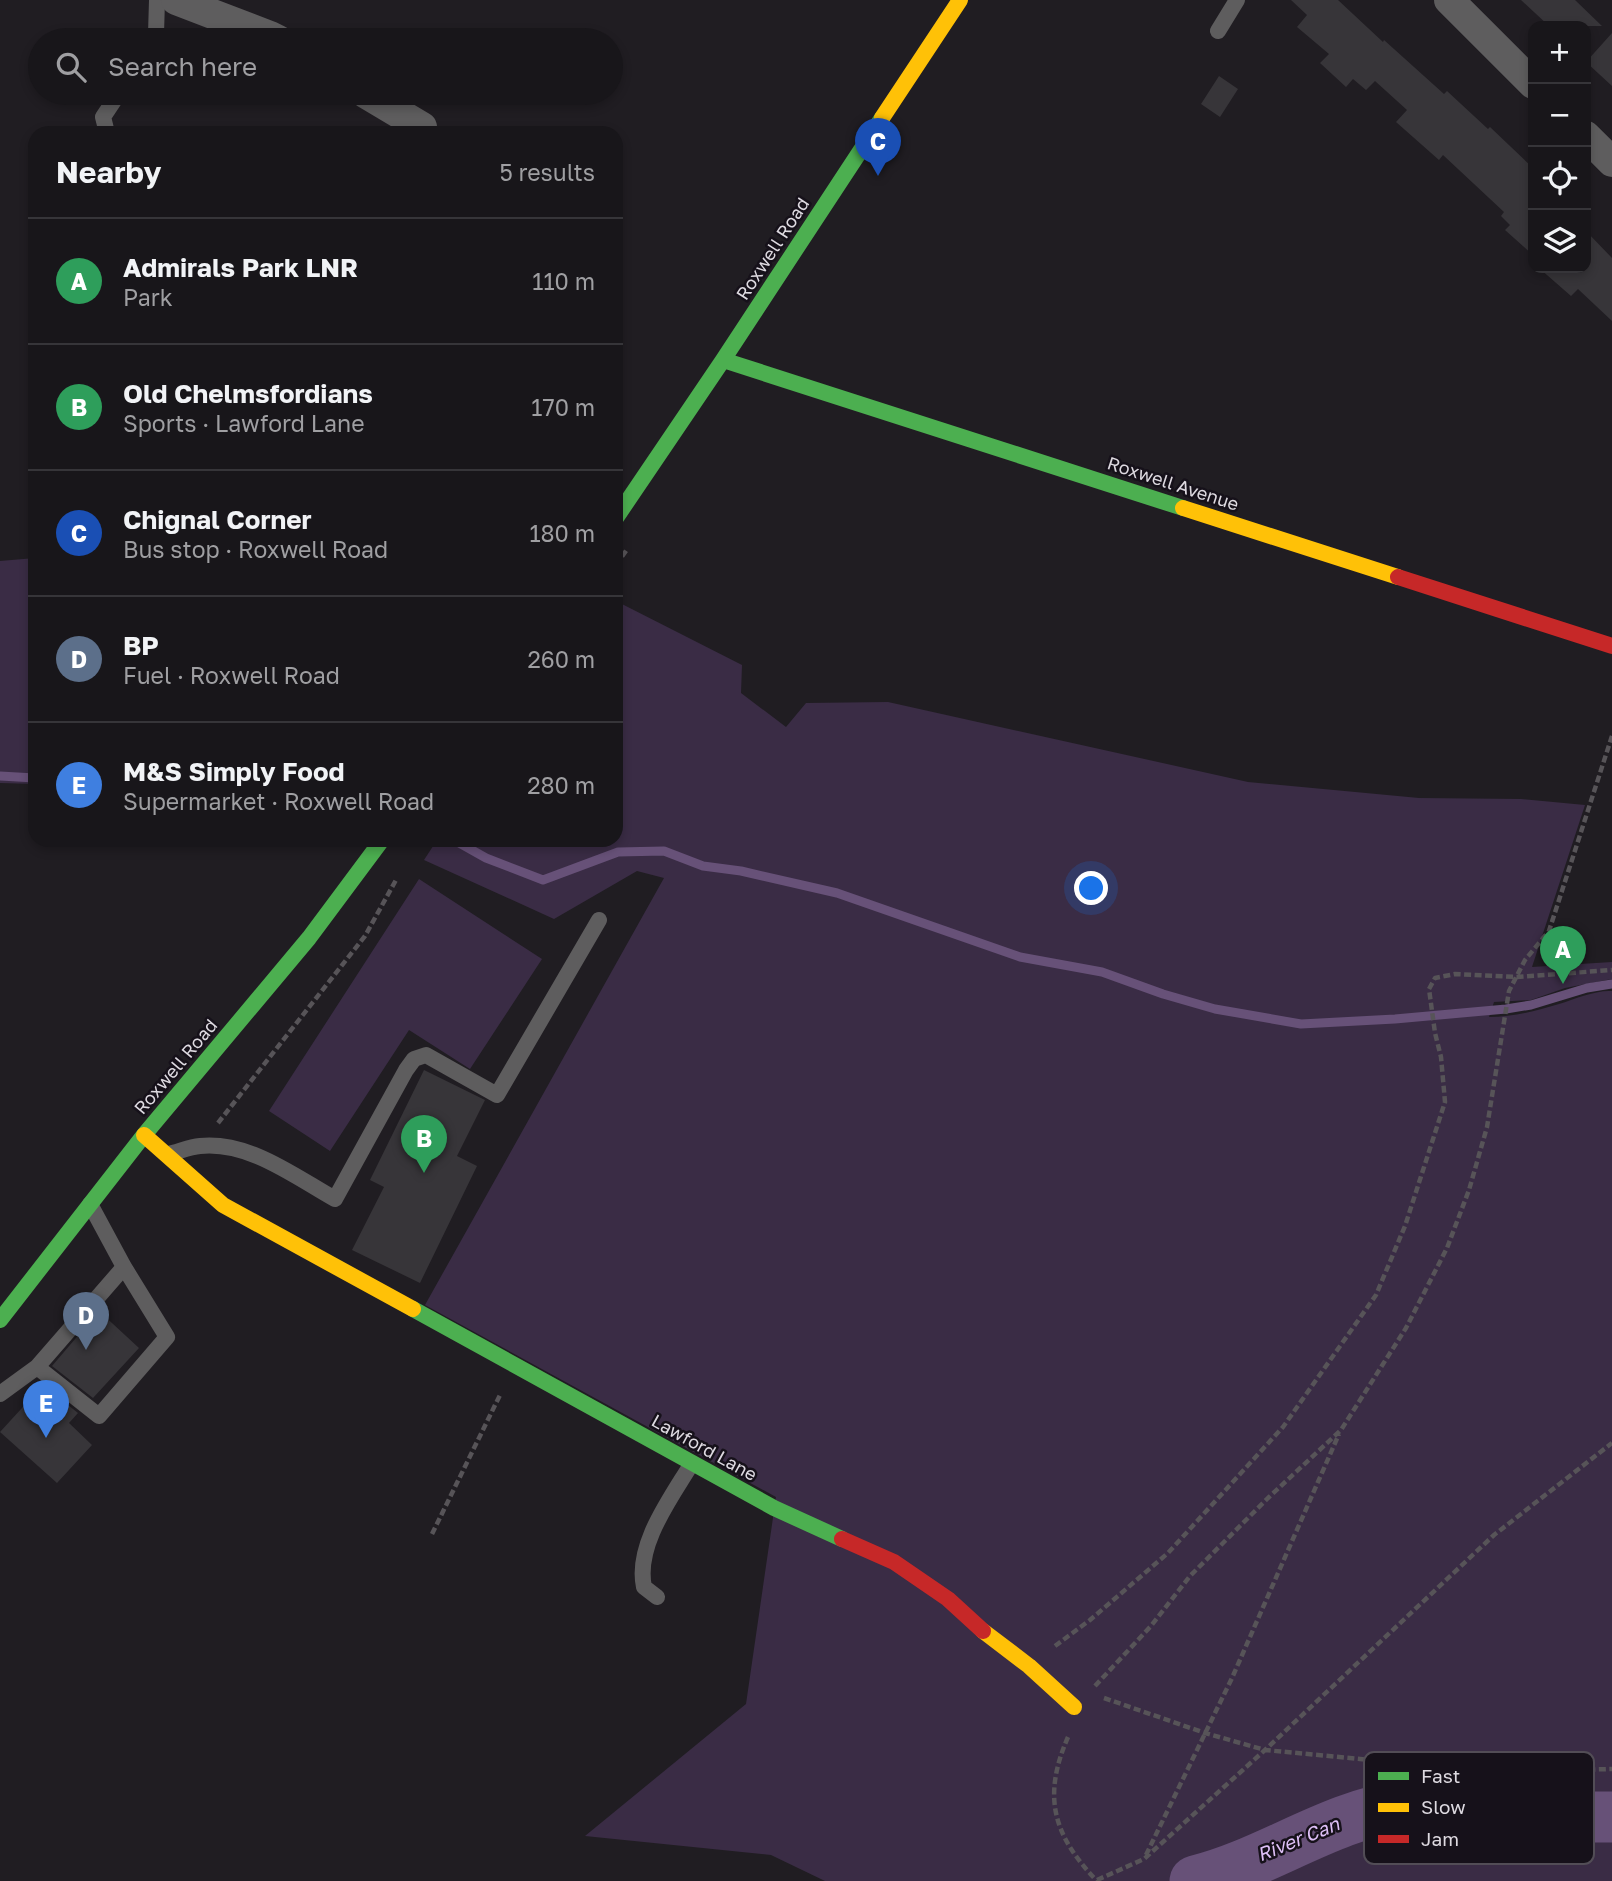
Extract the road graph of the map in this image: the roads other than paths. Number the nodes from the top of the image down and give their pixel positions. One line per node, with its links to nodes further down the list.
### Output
1 (157, 0): 6 (lane)
2 (176, 0): 7 (street)
3 (959, 0): 14 (street, Roxwell Road)
4 (1237, 0): 8 (lane)
5 (1449, 0): 9 (street)
6 (156, 28)
7 (249, 28)
8 (1218, 31)
9 (1528, 79)
10 (111, 105): 12 (lane)
11 (385, 105): 13 (street)
12 (105, 126)
13 (420, 126)
14 (723, 360): 15 (street, Roxwell Road); 16 (street, Roxwell Avenue)
15 (623, 508)
16 (1612, 646)
17 (377, 847): 19 (street, Roxwell Road)
18 (599, 920): 20 (lane)
19 (144, 1135): 20 (street, Lawford Lane); 21 (street, Roxwell Road)
20 (166, 1155): 26 (street, Lawford Lane)
21 (90, 1204): 22 (lane); 23 (street, Roxwell Road)
22 (124, 1267): 24 (lane); 24 (lane)
23 (0, 1320)
24 (37, 1367): 25 (lane)
25 (0, 1394)
26 (692, 1463): 27 (lane); 28 (street, Lawford Lane)
27 (657, 1597)
28 (1074, 1707)

